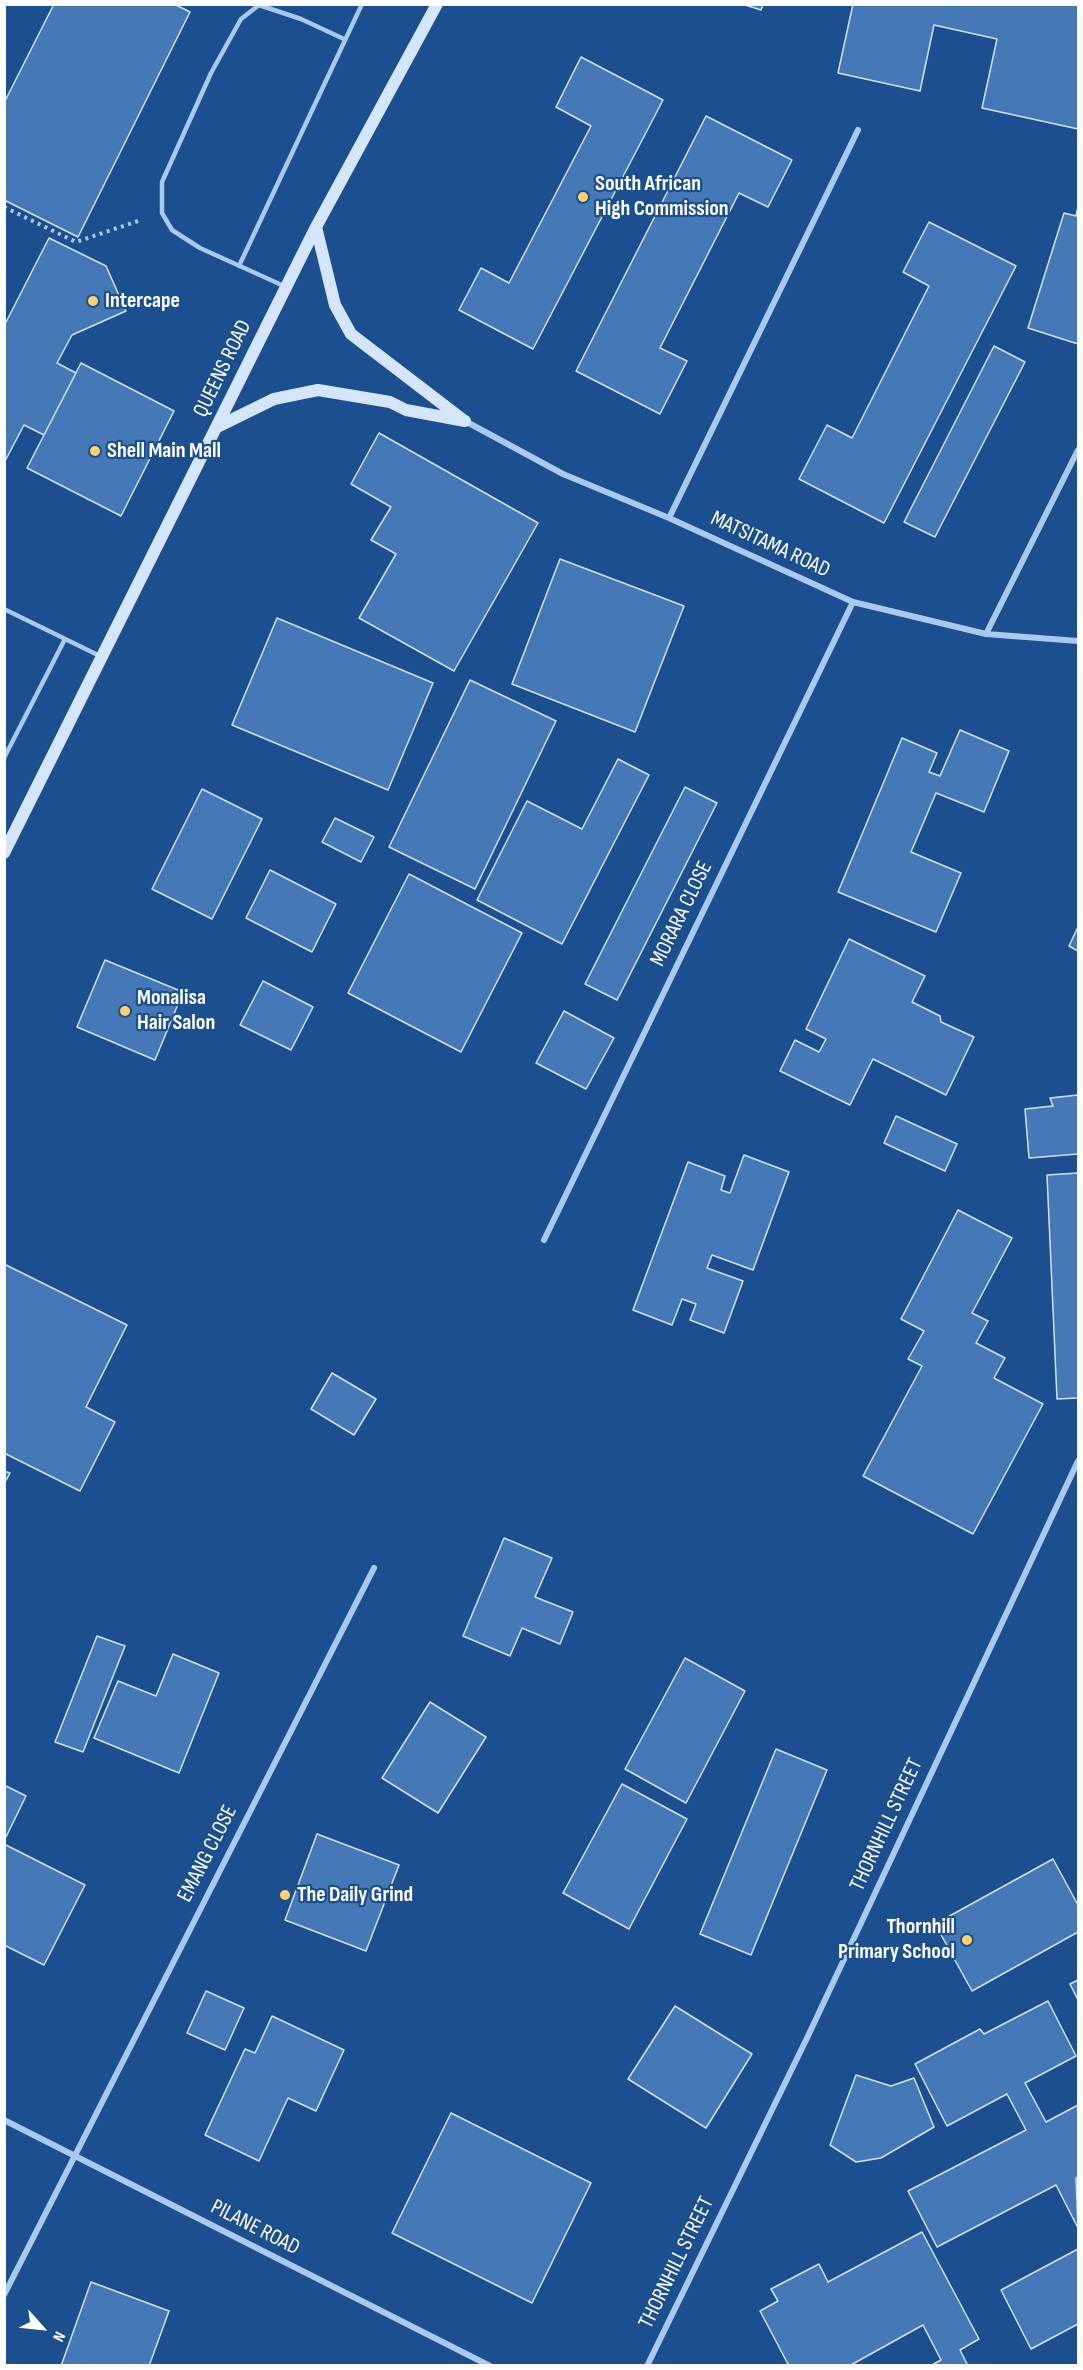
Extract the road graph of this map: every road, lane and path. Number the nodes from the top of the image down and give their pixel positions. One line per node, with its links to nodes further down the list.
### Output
1 (362, 4): 3 (lane)
2 (437, 4): 7 (main road, QUEENS ROAD)
3 (344, 39): 6 (lane); 8 (lane)
4 (858, 130): 13 (street)
5 (4, 207): 6 (path)
6 (162, 213): 8 (lane)
7 (316, 227): 9 (main road, QUEENS ROAD); 10 (main road)
8 (239, 266): 9 (lane)
9 (286, 287): 11 (main road, QUEENS ROAD)
10 (465, 421): 11 (main road); 13 (street, MATSITAMA ROAD)
11 (217, 427): 19 (main road, QUEENS ROAD)
12 (1078, 450): 16 (street)
13 (669, 518): 14 (street, MATSITAMA ROAD)
14 (853, 602): 16 (street, MATSITAMA ROAD); 22 (street, MORARA CLOSE)
15 (4, 609): 17 (lane)
16 (986, 634): 18 (street, MATSITAMA ROAD)
17 (65, 639): 19 (lane); 20 (lane)
18 (1078, 641)
19 (102, 657): 21 (main road, QUEENS ROAD)
20 (4, 759)
21 (4, 853)
22 (544, 1240)
23 (1078, 1461): 29 (street, THORNHILL STREET)
24 (374, 1568): 26 (street, EMANG CLOSE)
25 (4, 2120): 26 (street, PILANE ROAD)
26 (75, 2157): 27 (street, EMANG CLOSE); 28 (street, PILANE ROAD)
27 (4, 2295)
28 (490, 2366)
29 (647, 2366)

